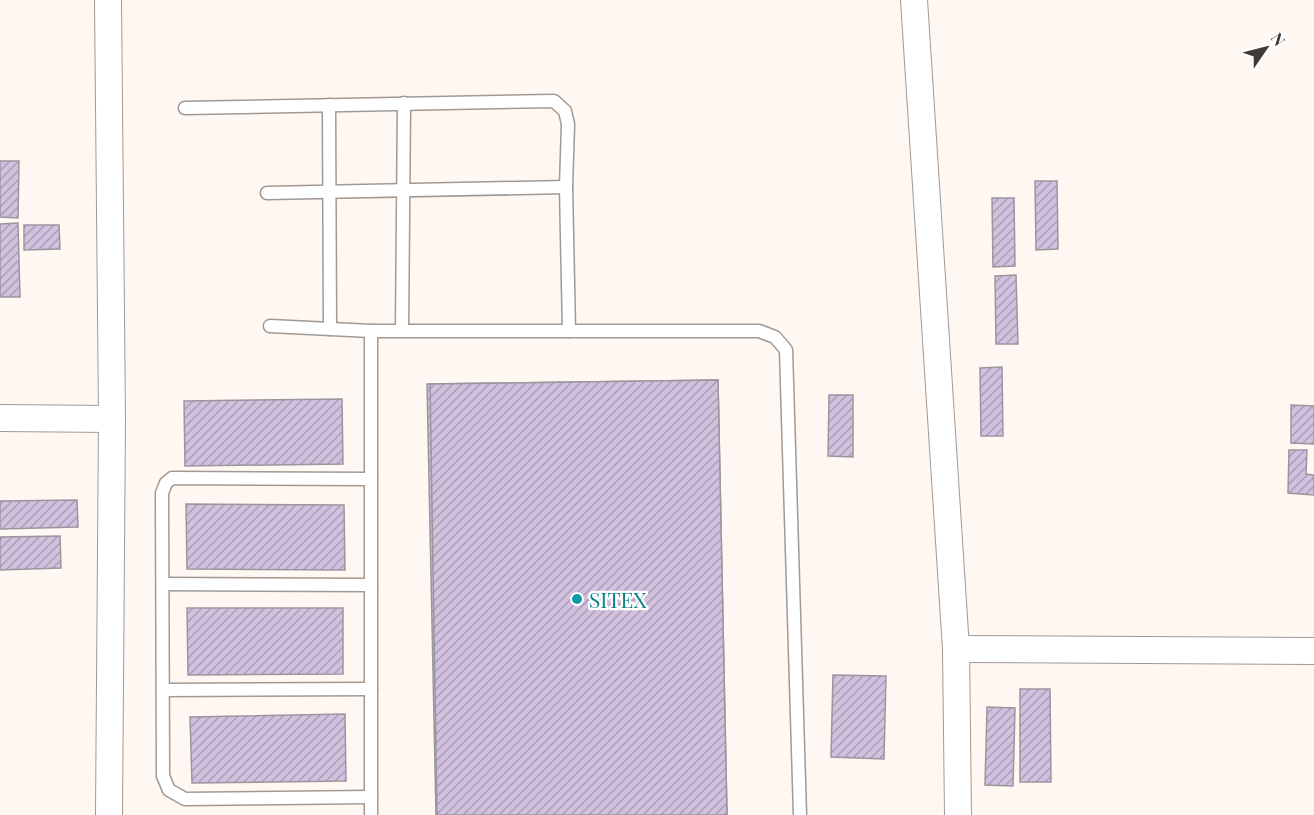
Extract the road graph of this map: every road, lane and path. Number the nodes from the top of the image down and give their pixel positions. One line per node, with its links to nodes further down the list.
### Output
1 (108, 0): 16 (street)
2 (914, 0): 20 (street)
3 (404, 104): 4 (lane); 6 (lane); 8 (lane)
4 (328, 105): 5 (lane); 7 (lane)
5 (185, 108)
6 (566, 187): 8 (lane); 14 (lane)
7 (329, 192): 8 (lane); 9 (lane); 11 (lane)
8 (405, 192): 12 (lane)
9 (267, 193)
10 (270, 326): 11 (lane)
11 (330, 329): 13 (lane)
12 (402, 330): 13 (lane); 14 (lane)
13 (371, 331): 17 (lane)
14 (569, 331): 27 (lane)
15 (0, 418): 16 (street)
16 (112, 419): 25 (street)
17 (371, 479): 18 (lane); 19 (lane)
18 (163, 584): 19 (lane); 23 (lane)
19 (371, 585): 22 (lane)
20 (956, 649): 21 (street); 28 (street)
21 (1314, 651)
22 (371, 689): 23 (lane); 24 (lane)
23 (164, 690): 24 (lane)
24 (371, 797): 26 (lane)
25 (109, 815)
26 (371, 815)
27 (800, 815)
28 (958, 815)

